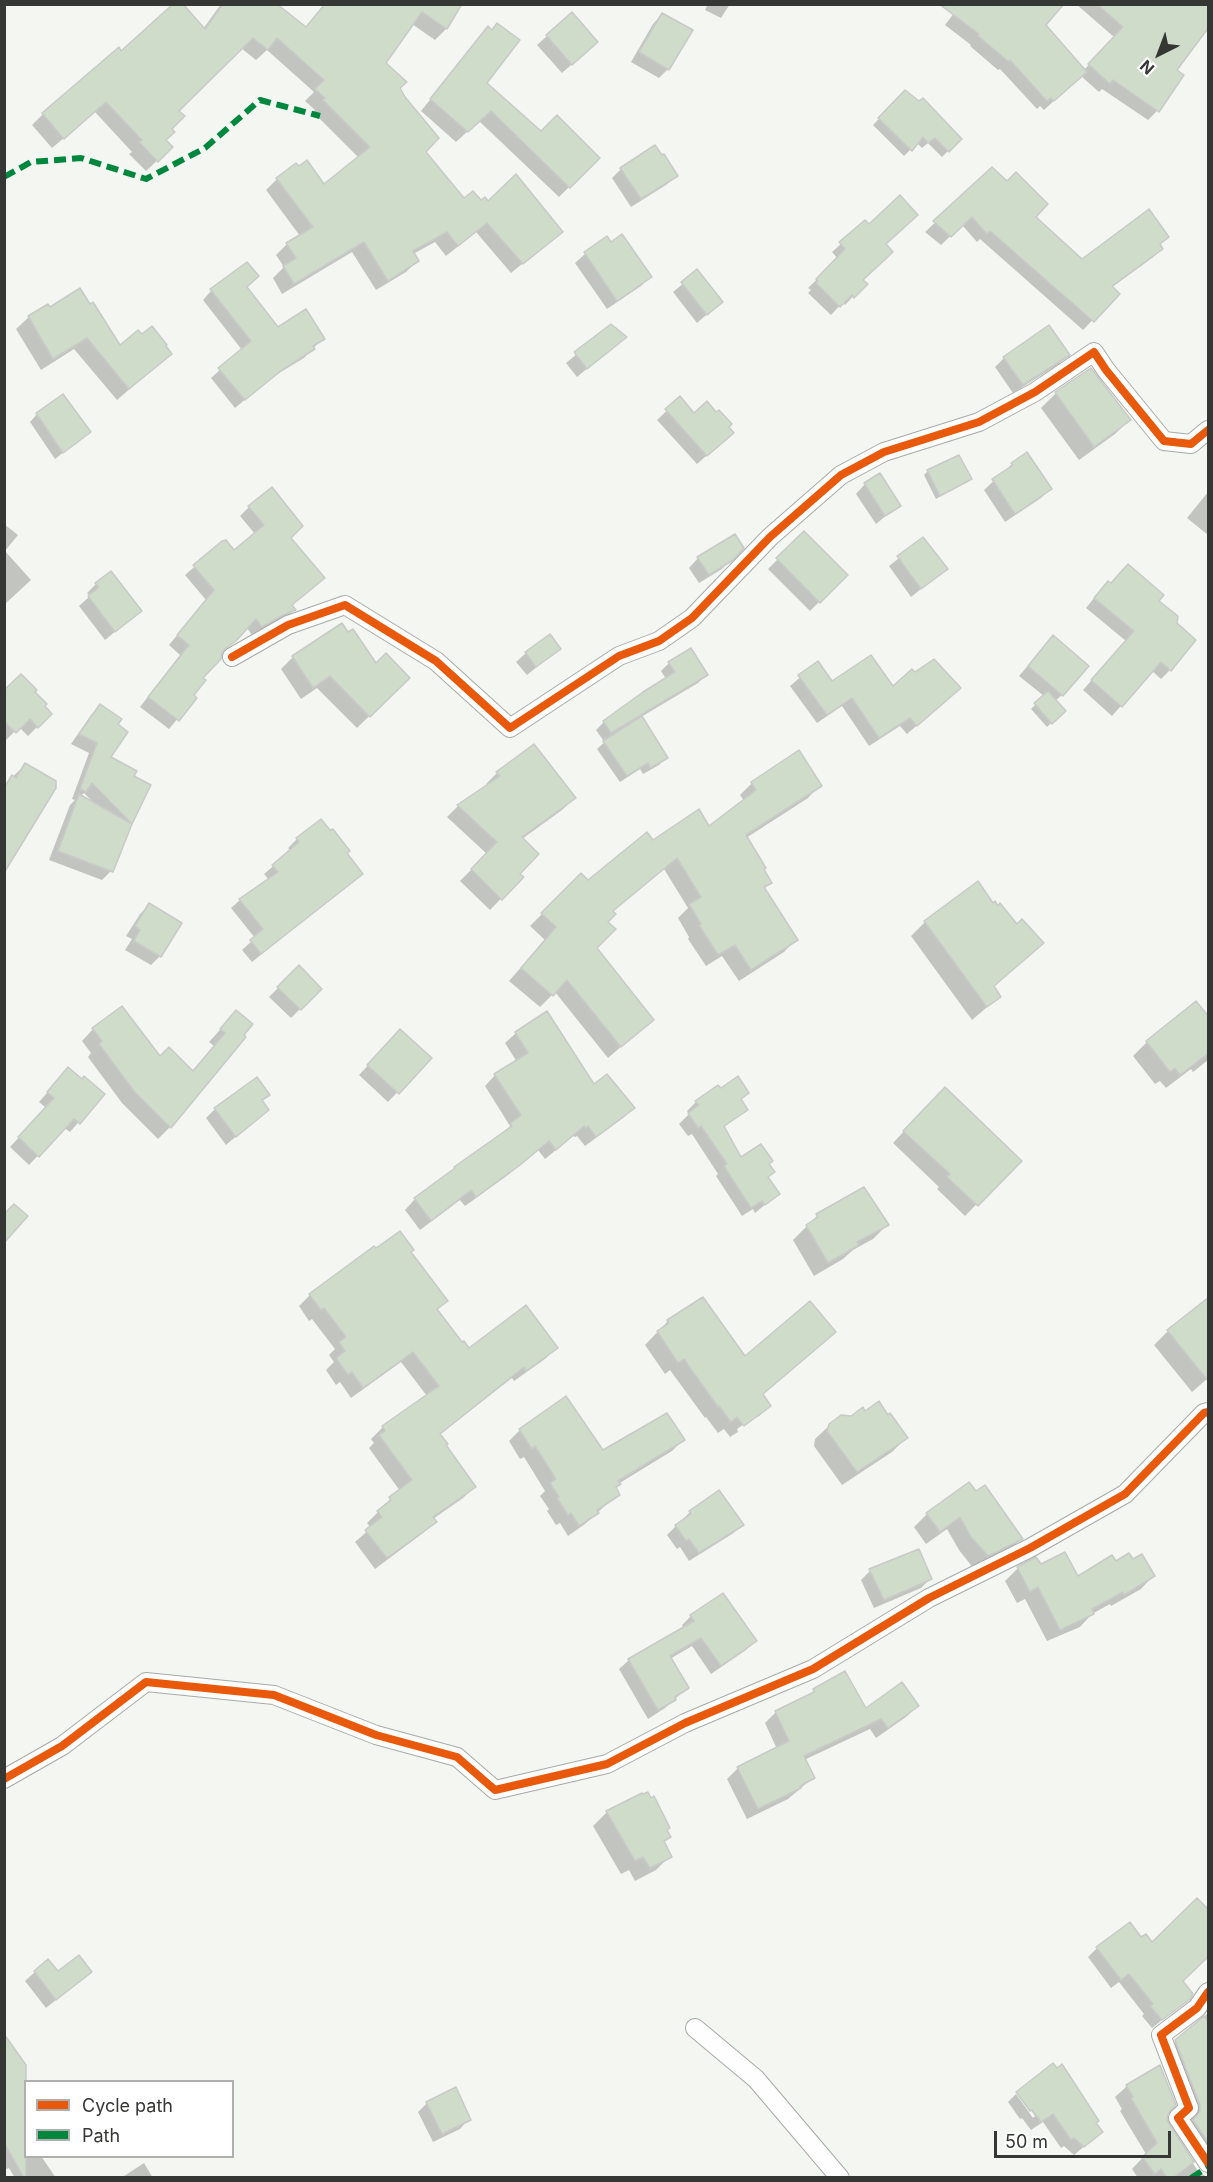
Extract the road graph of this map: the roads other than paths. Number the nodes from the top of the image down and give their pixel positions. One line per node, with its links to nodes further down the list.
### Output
1 (1209, 430): 2 (street)
2 (232, 657)
3 (1209, 1412): 4 (street)
4 (4, 1779)
5 (1209, 1992): 7 (street)
6 (695, 2028): 8 (street)
7 (1209, 2163)
8 (840, 2178)

